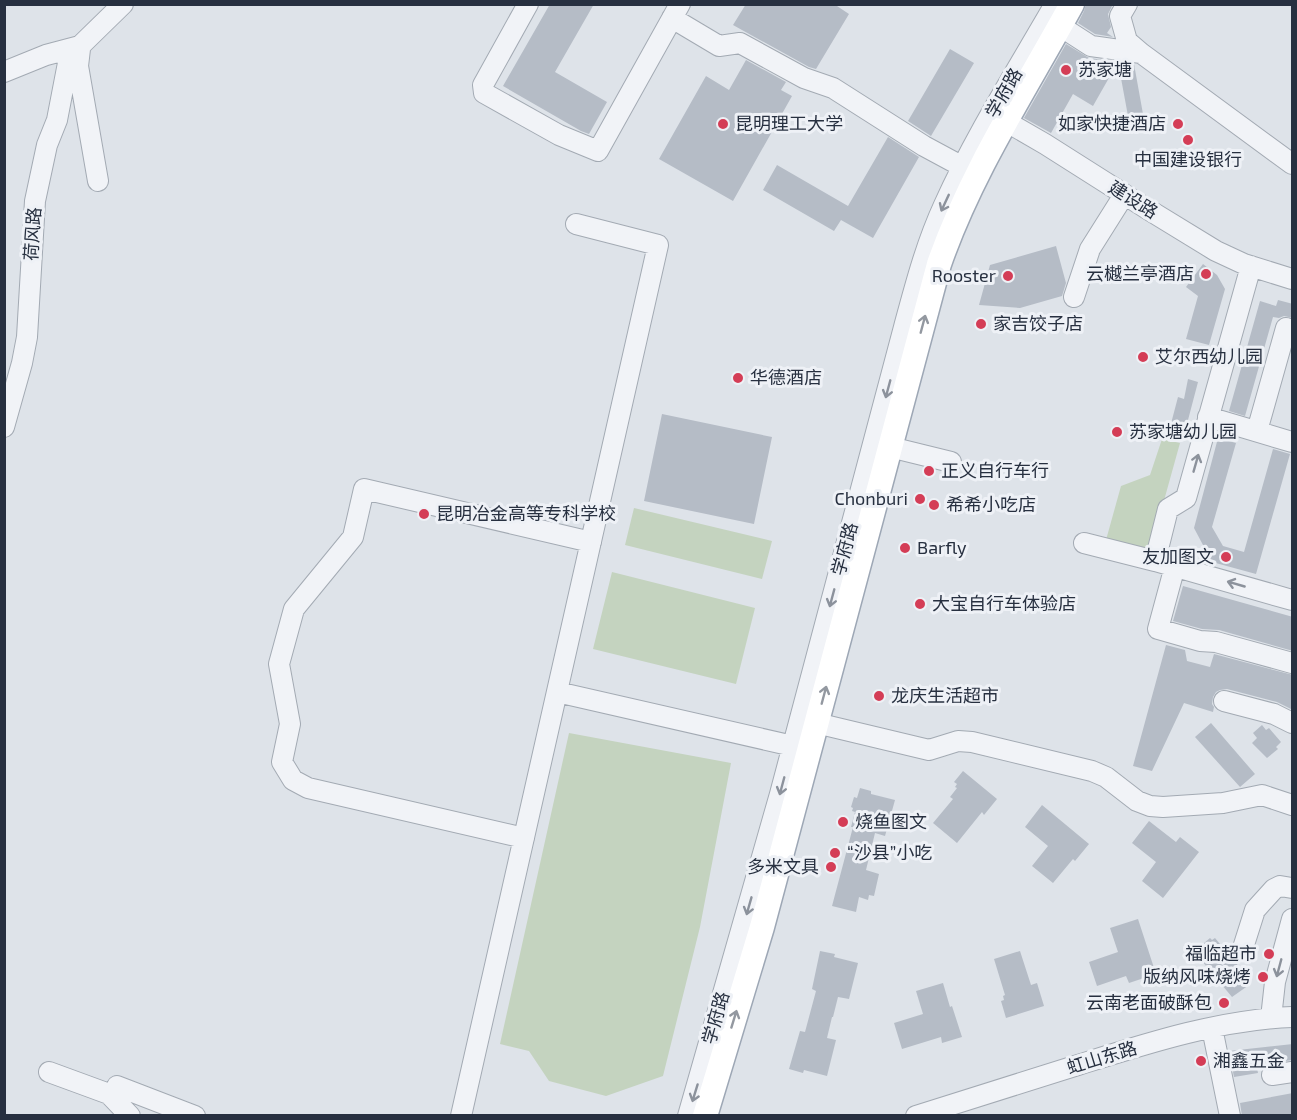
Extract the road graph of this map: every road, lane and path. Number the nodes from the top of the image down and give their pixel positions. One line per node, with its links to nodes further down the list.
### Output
1 (123, 4): 7 (street)
2 (528, 4): 5 (street)
3 (1072, 4): 6 (main road, 学府路)
4 (1126, 4): 8 (street)
5 (676, 11): 12 (street)
6 (1058, 15): 8 (street); 10 (main road, 学府路)
7 (80, 46): 9 (street); 13 (street); 21 (street, 荷风路)
8 (1141, 53): 11 (street)
9 (4, 72)
10 (996, 108): 12 (street, 学府路); 14 (street, 建设路); 17 (street, 建设路); 26 (main road, 学府路, one-way to 10)
11 (1293, 165)
12 (963, 167): 38 (street, 学府路, one-way to 38)
13 (98, 181)
14 (1124, 195): 16 (street, 建设路); 19 (street)
15 (576, 224): 28 (street)
16 (1251, 266): 18 (street, 建设路); 22 (street)
17 (1293, 267)
18 (1293, 279)
19 (1074, 297)
20 (1293, 330): 24 (street)
21 (12, 369): 23 (street, 荷风路)
22 (1208, 417): 24 (street); 30 (street, one-way to 22)
23 (4, 427)
24 (1257, 431): 25 (street)
25 (1293, 442)
26 (890, 447): 27 (street); 36 (main road, 学府路, one-way to 26)
27 (951, 462)
28 (591, 542): 34 (street); 40 (street)
29 (1084, 543): 30 (street)
30 (1155, 561): 31 (street)
31 (1175, 566): 32 (street, one-way to 31); 33 (street)
32 (1293, 600)
33 (1293, 663)
34 (558, 692): 38 (street); 40 (street)
35 (1224, 701): 37 (street)
36 (816, 723): 39 (street); 55 (main road, 学府路, one-way to 36)
37 (1293, 723)
38 (793, 746): 54 (street, 学府路, one-way to 54)
39 (1293, 805)
40 (524, 838): 53 (street)
41 (1293, 888): 43 (street)
42 (1293, 919): 45 (street, one-way to 45)
43 (1242, 951)
44 (1293, 1017): 45 (street, 虹山东路)
45 (1271, 1018): 46 (street, 虹山东路)
46 (1212, 1028): 56 (street, 虹山东路); 57 (street)
47 (49, 1072): 51 (street)
48 (1293, 1072): 49 (street)
49 (1272, 1075)
50 (117, 1086): 52 (street)
51 (130, 1116)
52 (195, 1116)
53 (461, 1116)
54 (688, 1116)
55 (705, 1116)
56 (916, 1116)
57 (1230, 1116)

